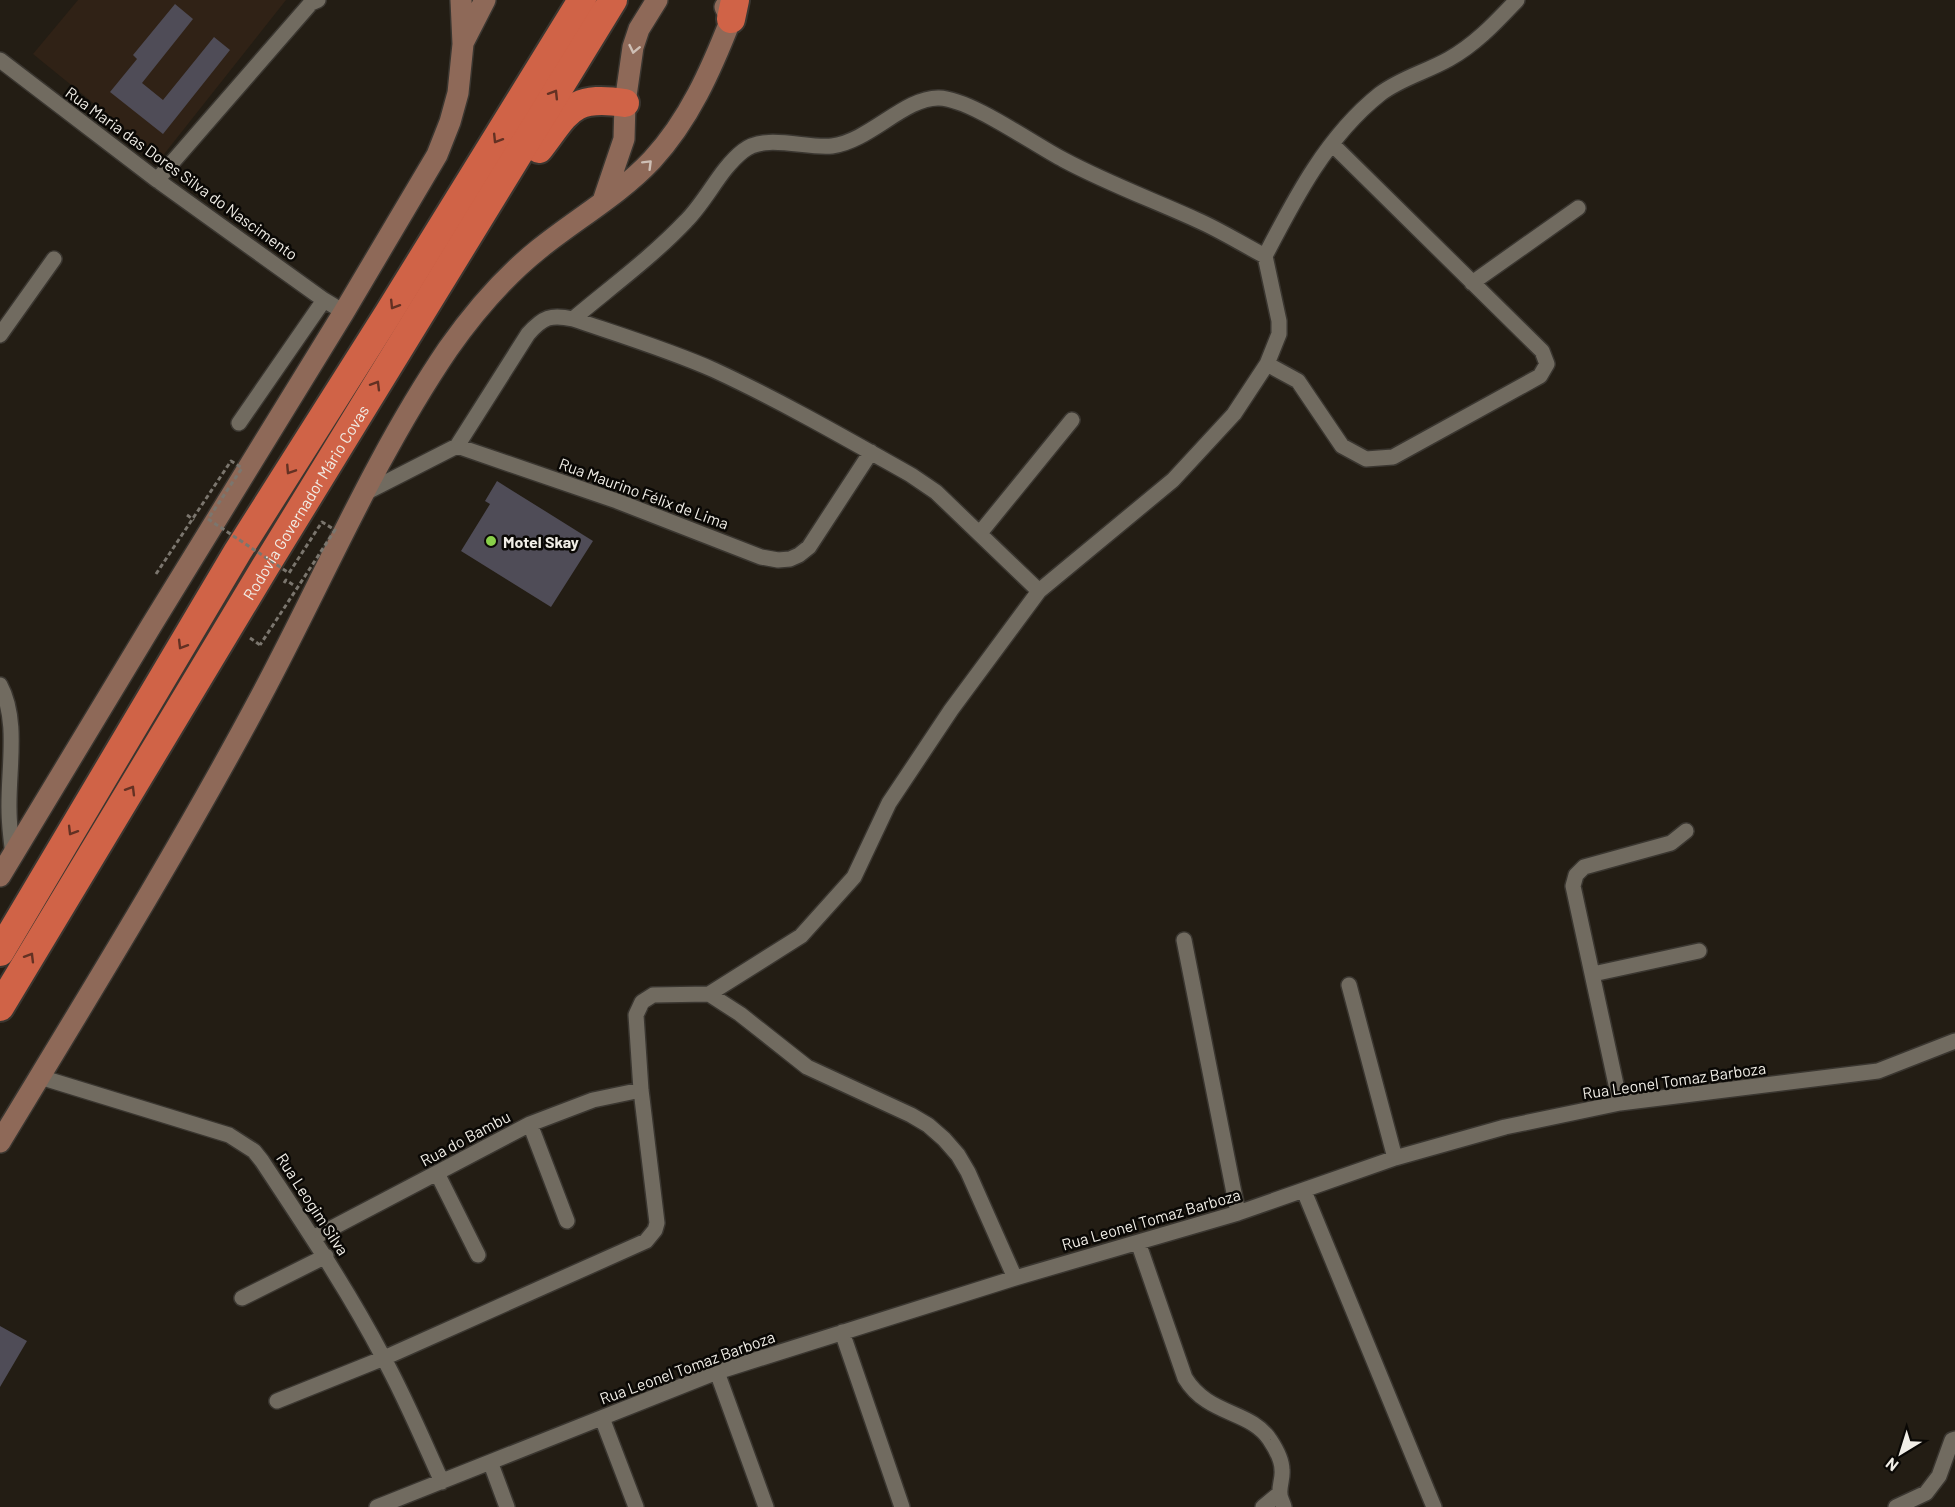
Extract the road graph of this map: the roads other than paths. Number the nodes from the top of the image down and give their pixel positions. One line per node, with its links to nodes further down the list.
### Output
1 (461, 0): 11 (main road)
2 (485, 0): 11 (main road)
3 (565, 0): 10 (highway)
4 (582, 0): 10 (highway, Rodovia Governador Mário Covas)
5 (613, 0): 18 (highway, Rodovia Governador Mário Covas, one-way to 5)
6 (657, 0): 13 (main road, one-way to 13)
7 (1517, 0): 14 (street)
8 (312, 1): 15 (street)
9 (730, 6): 16 (main road, one-way to 9)
10 (563, 31): 40 (highway, Rodovia Governador Mário Covas, one-way to 40)
11 (463, 44): 23 (main road)
12 (0, 60): 15 (street, Rua Maria das Dores Silva do Nascimento)
13 (625, 103): 16 (main road); 18 (highway)
14 (1332, 144): 19 (street); 21 (street)
15 (157, 180): 22 (street, Rua Maria das Dores Silva do Nascimento)
16 (603, 201): 31 (main road)
17 (1578, 208): 21 (street)
18 (456, 254): 44 (highway, Rodovia Governador Mário Covas, one-way to 18)
19 (1264, 256): 24 (street); 26 (street)
20 (54, 259): 25 (street)
21 (1472, 283): 26 (street)
22 (324, 300): 23 (street, Rua Maria das Dores Silva do Nascimento); 28 (street)
23 (344, 312): 36 (main road)
24 (573, 319): 29 (street); 30 (street)
25 (0, 335)
26 (1267, 364): 33 (street)
27 (1072, 420): 32 (street)
28 (239, 423)
29 (457, 446): 30 (street, Rua Maurino Félix de Lima); 31 (street)
30 (871, 452): 32 (street)
31 (363, 494): 46 (main road)
32 (980, 533): 33 (street)
33 (1039, 591): 43 (street)
34 (0, 685): 36 (street)
35 (1686, 831): 41 (street)
36 (13, 855): 37 (main road)
37 (0, 876)
38 (1184, 940): 54 (street)
39 (1699, 951): 41 (street)
40 (0, 952)
41 (1593, 974): 48 (street)
42 (1349, 985): 51 (street)
43 (709, 993): 47 (street); 60 (street)
44 (0, 1007)
45 (1955, 1041): 48 (street, Rua Leonel Tomaz Barboza)
46 (40, 1077): 50 (main road); 56 (street, Rua Leogim Silva)
47 (641, 1090): 49 (street, Rua do Bambu); 63 (street)
48 (1620, 1103): 51 (street, Rua Leonel Tomaz Barboza)
49 (530, 1124): 52 (street, Rua do Bambu); 55 (street)
50 (0, 1143)
51 (1395, 1158): 53 (street, Rua Leonel Tomaz Barboza)
52 (437, 1173): 56 (street, Rua do Bambu); 58 (street)
53 (1304, 1191): 54 (street, Rua Leonel Tomaz Barboza); 77 (street)
54 (1238, 1213): 57 (street, Rua Leonel Tomaz Barboza)
55 (567, 1221)
56 (313, 1238): 59 (street, Rua Leogim Silva)
57 (1138, 1242): 60 (street, Rua Leonel Tomaz Barboza); 70 (street)
58 (478, 1255)
59 (326, 1256): 61 (street); 63 (street, Rua Leogim Silva)
60 (1015, 1278): 62 (street, Rua Leonel Tomaz Barboza)
61 (242, 1298)
62 (842, 1332): 64 (street, Rua Leonel Tomaz Barboza); 75 (street)
63 (384, 1358): 65 (street); 69 (street, Rua Leogim Silva)
64 (717, 1372): 66 (street, Rua Leonel Tomaz Barboza); 74 (street)
65 (277, 1401)
66 (602, 1418): 68 (street, Rua Leonel Tomaz Barboza); 73 (street)
67 (1955, 1439): 78 (street)
68 (491, 1464): 69 (street, Rua Leonel Tomaz Barboza); 72 (street)
69 (442, 1482): 71 (street, Rua Leonel Tomaz Barboza)
70 (1282, 1500): 76 (street)
71 (377, 1507)
72 (507, 1507)
73 (636, 1507)
74 (766, 1507)
75 (902, 1507)
76 (1263, 1507)
77 (1434, 1507)
78 (1896, 1507)

